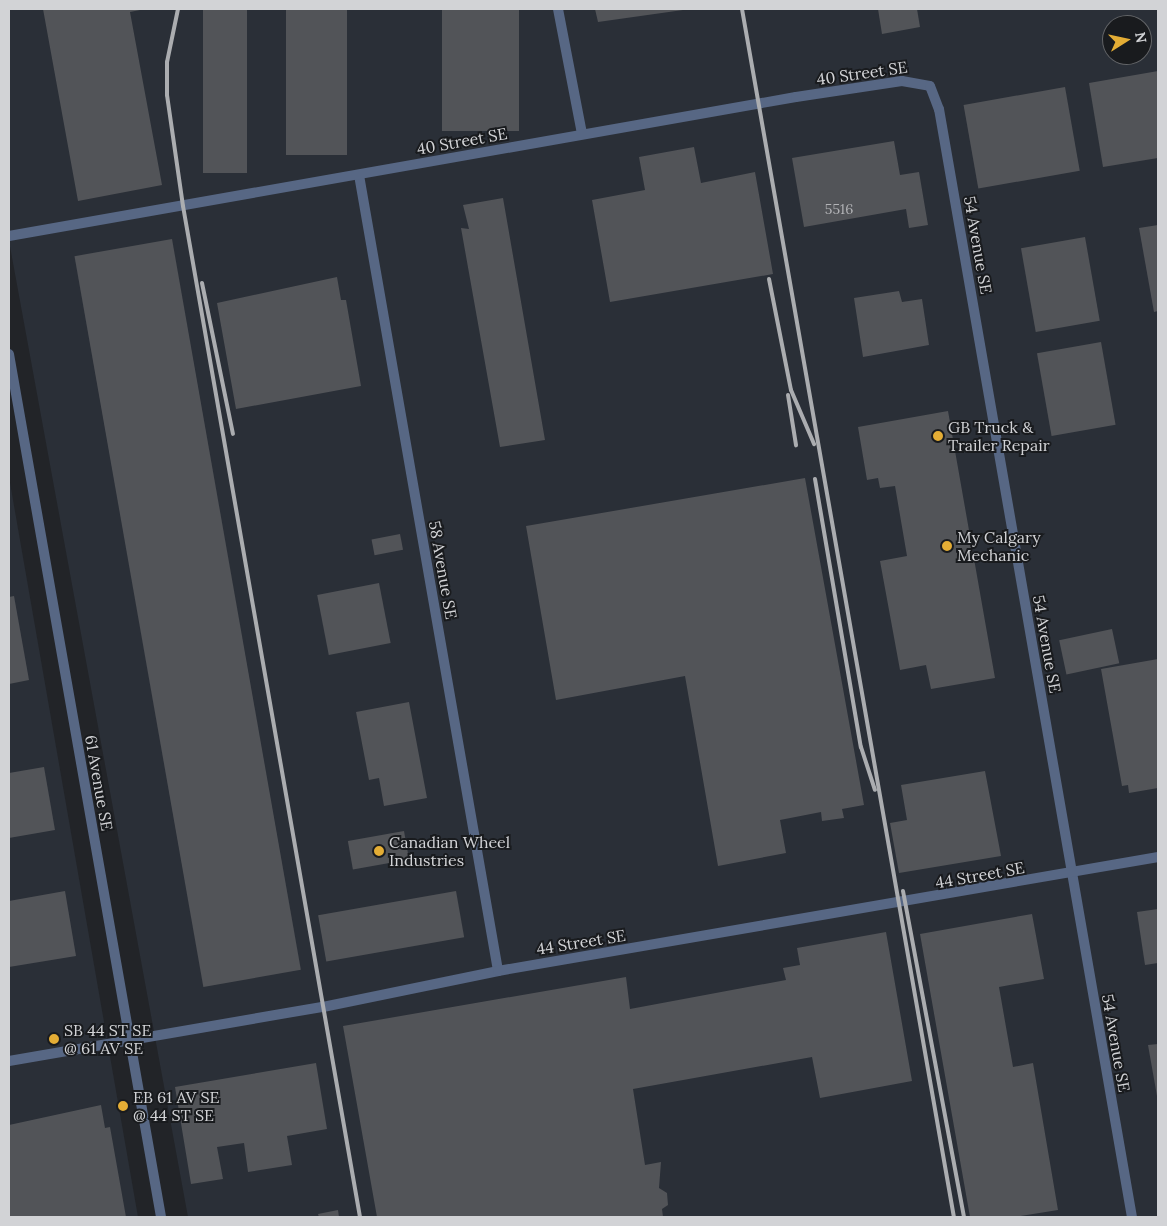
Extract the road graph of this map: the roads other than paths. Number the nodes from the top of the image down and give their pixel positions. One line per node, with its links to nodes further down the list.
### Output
1 (558, 9): 3 (street)
2 (922, 81): 3 (street, 40 Street SE); 8 (street, 54 Avenue SE)
3 (582, 134): 4 (street, 40 Street SE)
4 (359, 175): 5 (street, 40 Street SE); 9 (street, 58 Avenue SE)
5 (9, 236)
6 (9, 354): 10 (street, 61 Avenue SE)
7 (1158, 857): 8 (street, 44 Street SE)
8 (1071, 874): 9 (street, 44 Street SE); 13 (street, 54 Avenue SE)
9 (498, 971): 10 (street, 44 Street SE)
10 (129, 1040): 11 (street, 44 Street SE); 12 (street, 61 Avenue SE)
11 (9, 1061)
12 (161, 1217)
13 (1132, 1217)

